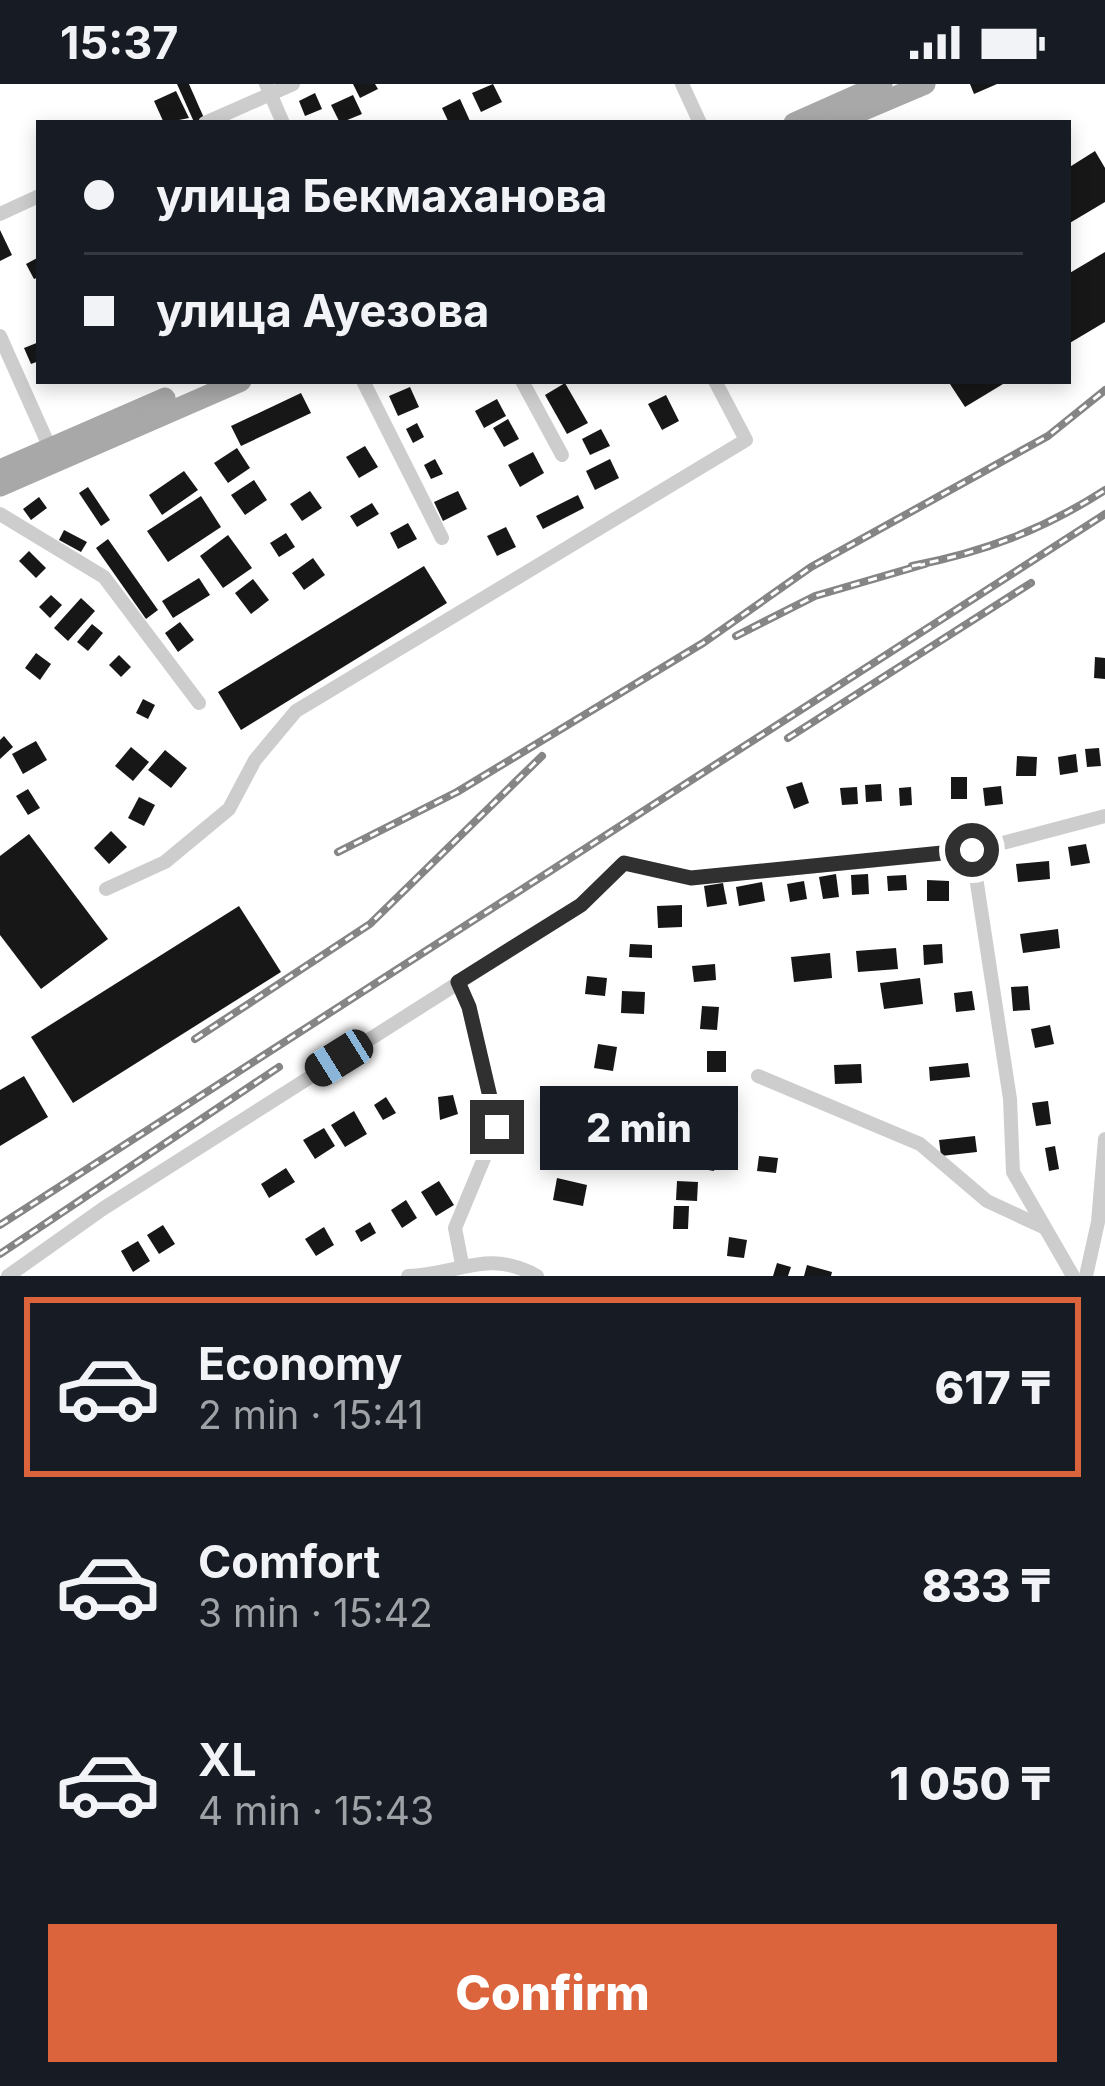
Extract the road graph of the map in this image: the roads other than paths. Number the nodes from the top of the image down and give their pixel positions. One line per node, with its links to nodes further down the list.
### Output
1 (293, 84): 5 (street)
2 (682, 84): 8 (street)
3 (882, 84): 9 (main road)
4 (925, 84): 10 (main road)
5 (268, 89): 6 (street); 7 (street)
6 (211, 120)
7 (282, 120)
8 (699, 120)
9 (801, 120)
10 (840, 120)
11 (36, 197): 12 (street)
12 (0, 214)
13 (0, 337): 19 (street)
14 (197, 384): 19 (main road)
15 (234, 384): 22 (main road)
16 (365, 384): 24 (street)
17 (524, 384): 20 (street)
18 (717, 384): 28 (street)
19 (50, 448): 21 (main road)
20 (562, 455)
21 (0, 470)
22 (0, 486)
23 (0, 514): 25 (street)
24 (442, 538)
25 (199, 703)
26 (1105, 816): 27 (street)
27 (972, 850): 29 (street); 32 (street)
28 (106, 889)
29 (458, 982): 33 (street); 34 (street)
30 (758, 1076): 32 (street)
31 (1105, 1138): 38 (street)
32 (1045, 1228): 37 (street)
33 (462, 1264): 35 (street); 36 (street)
34 (8, 1276)
35 (408, 1276)
36 (537, 1276)
37 (1073, 1276)
38 (1086, 1276)

